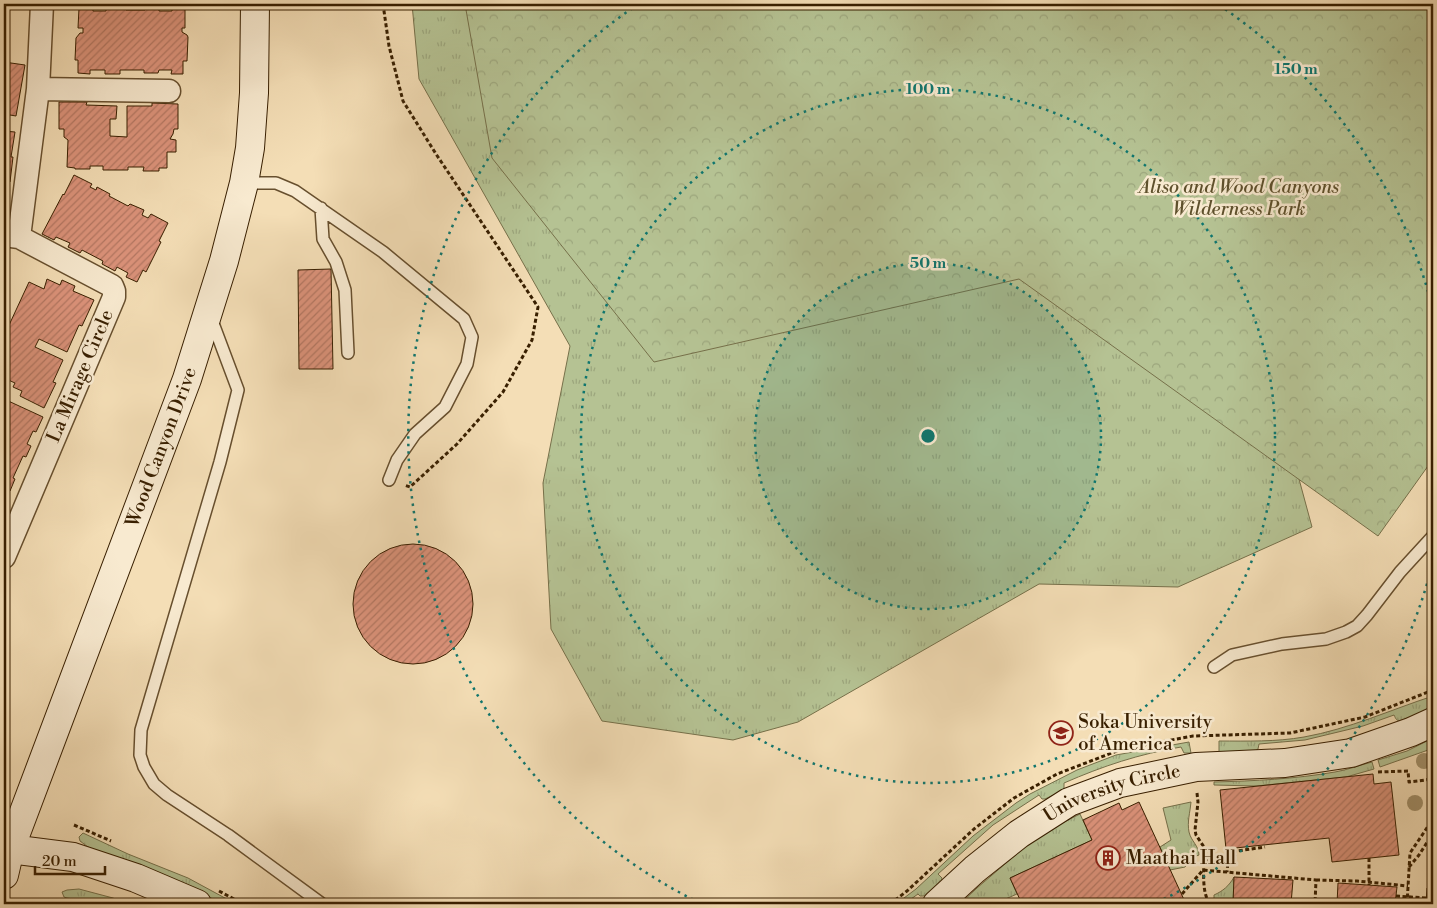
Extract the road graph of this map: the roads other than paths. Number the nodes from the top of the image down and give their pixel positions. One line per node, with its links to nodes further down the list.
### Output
1 (42, 4): 3 (street, La Mirage Circle)
2 (254, 4): 5 (main road, Wood Canyon Drive)
3 (38, 89): 4 (street); 7 (street, La Mirage Circle)
4 (170, 91)
5 (244, 183): 6 (lane); 8 (main road, Wood Canyon Drive)
6 (321, 208): 9 (lane); 10 (lane)
7 (11, 236): 12 (street, La Mirage Circle)
8 (208, 312): 15 (main road, Wood Canyon Drive); 19 (lane)
9 (348, 353)
10 (389, 480)
11 (1433, 536): 13 (lane)
12 (4, 557)
13 (1214, 667)
14 (1433, 722): 20 (main road, University Circle)
15 (10, 849): 16 (main road, Wood Canyon Drive); 17 (main road); 18 (main road)
16 (4, 875)
17 (157, 904)
18 (197, 904)
19 (322, 904)
20 (937, 904)

